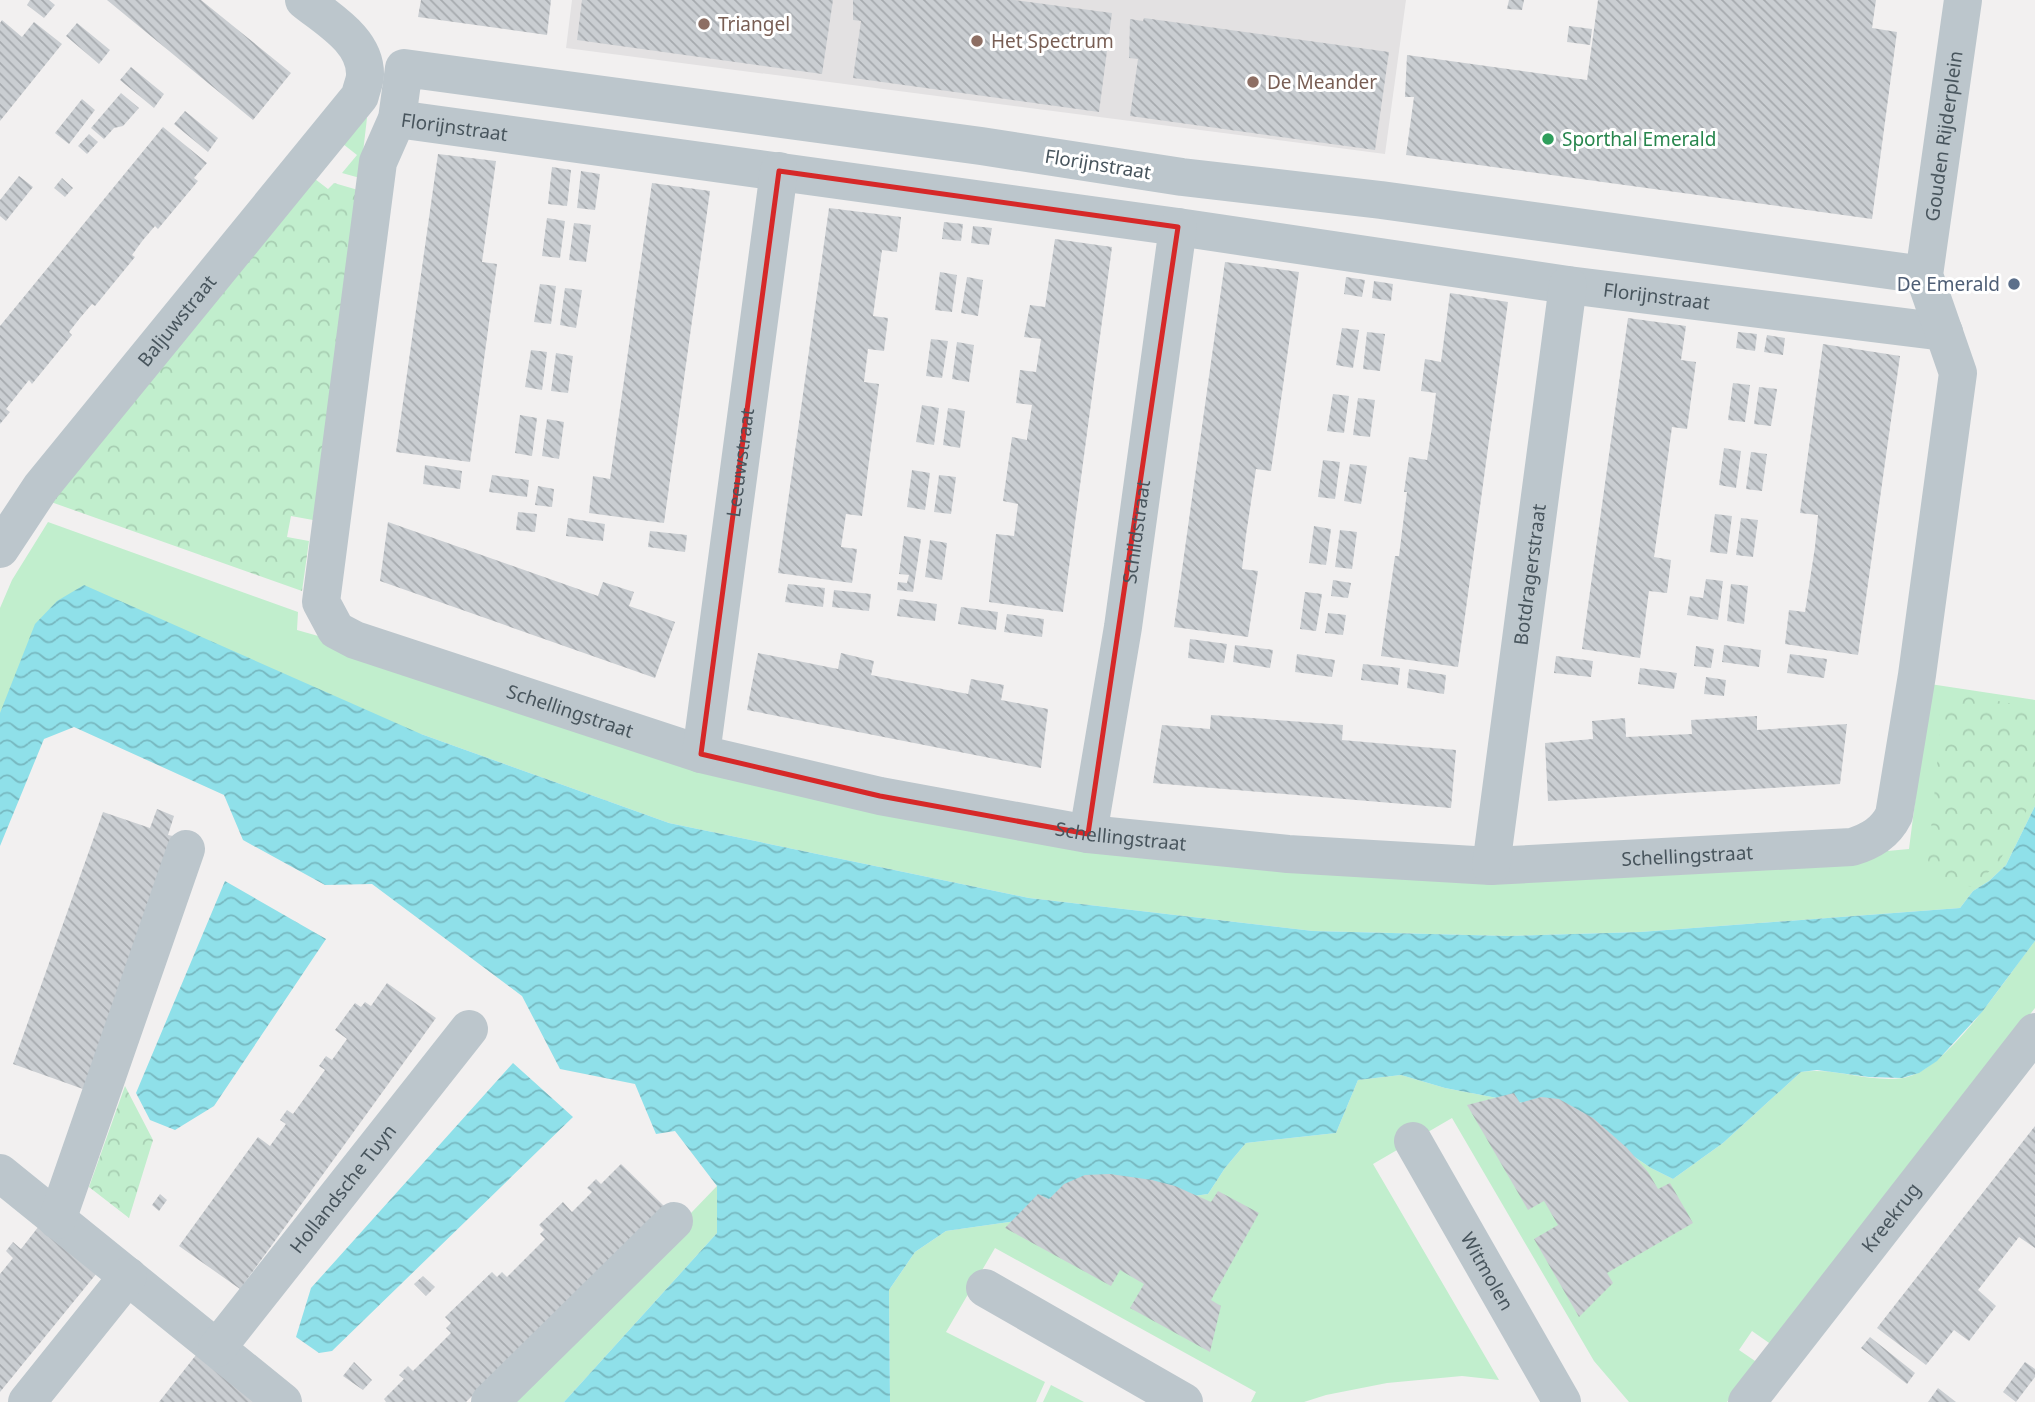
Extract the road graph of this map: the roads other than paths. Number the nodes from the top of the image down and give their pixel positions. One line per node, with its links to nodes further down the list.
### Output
1 (304, 0): 13 (street, Baljuwstraat)
2 (1963, 0): 10 (street, Gouden Rijderplein)
3 (397, 119): 4 (street, Florijnstraat); 5 (street, Florijnstraat); 14 (street, Schellingstraat)
4 (981, 146): 6 (street); 7 (street, Florijnstraat)
5 (779, 171): 6 (street, Florijnstraat); 14 (street, Leeuwstraat)
6 (973, 198): 8 (street, Florijnstraat)
7 (1381, 200): 9 (street); 10 (street, Florijnstraat)
8 (1178, 227): 9 (street, Florijnstraat); 15 (street, Schildstraat)
9 (1372, 256): 11 (street, Florijnstraat)
10 (1924, 275): 12 (street, Schellingstraat)
11 (1569, 285): 12 (street, Florijnstraat); 17 (street, Botdragerstraat)
12 (1944, 332): 17 (street, Schellingstraat)
13 (0, 549)
14 (701, 754): 15 (street, Schellingstraat)
15 (1088, 834): 17 (street, Schellingstraat)
16 (186, 849): 22 (street)
17 (1491, 866)
18 (469, 1029): 26 (street, Hollandsche Tuyn)
19 (2035, 1032): 32 (street, Kreekrug)
20 (1413, 1141): 31 (street, Witmolen)
21 (0, 1173): 22 (street)
22 (57, 1220): 24 (street)
23 (674, 1221): 29 (street)
24 (128, 1276): 26 (street); 27 (street)
25 (985, 1288): 30 (street)
26 (217, 1348): 28 (street)
27 (27, 1402)
28 (283, 1402)
29 (490, 1402)
30 (1184, 1402)
31 (1562, 1402)
32 (1747, 1402)

